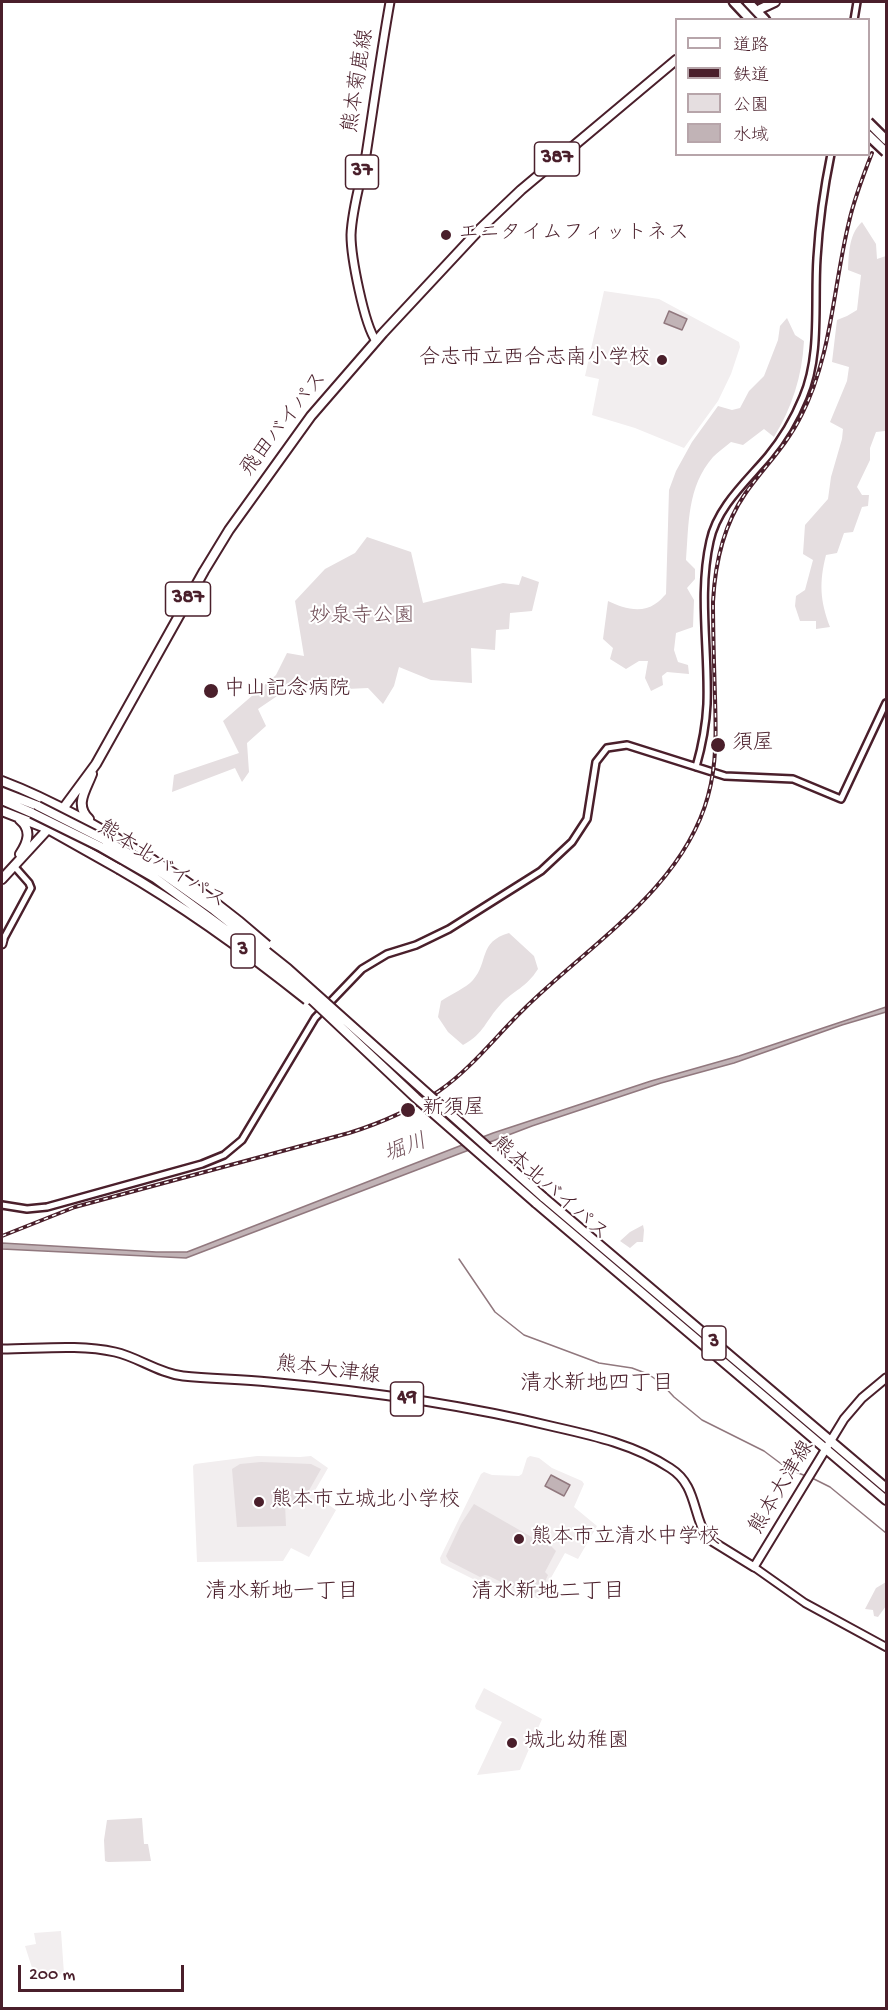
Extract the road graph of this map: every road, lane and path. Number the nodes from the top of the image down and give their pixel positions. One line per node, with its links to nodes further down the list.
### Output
1 (390, 2): 16 (main road, 熊本菊鹿線 / 37)
2 (734, 2): 7 (highway)
3 (748, 2): 8 (highway)
4 (775, 2): 6 (highway)
5 (857, 2): 9 (street)
6 (760, 9)
7 (749, 18)
8 (763, 18)
9 (854, 18)
10 (675, 61): 16 (highway, 飛田バイパス / 387)
11 (870, 124): 13 (highway, bridge)
12 (870, 137): 14 (highway, bridge)
13 (886, 140)
14 (886, 152)
15 (831, 156): 19 (street)
16 (376, 341): 18 (highway, 飛田バイパス / 387)
17 (886, 703): 19 (street)
18 (96, 764): 23 (highway, 飛田バイパス / 387); 27 (highway)
19 (696, 766): 34 (street)
20 (2, 781): 23 (highway)
21 (2, 792): 31 (highway, 熊本北バイパス / 3, bridge)
22 (2, 800): 32 (highway, 熊本北バイパス / 3, bridge)
23 (63, 809): 26 (highway, 飛田バイパス / 387); 27 (highway, 3)
24 (2, 811): 25 (highway)
25 (17, 817): 26 (highway); 28 (highway)
26 (48, 829): 28 (highway, 飛田バイパス / 387); 32 (highway, 3, bridge)
27 (123, 841): 31 (highway, 3, bridge)
28 (14, 866): 29 (highway, 飛田バイパス / 387); 30 (street)
29 (2, 879)
30 (2, 941)
31 (355, 1031): 33 (highway, 熊本北バイパス / 3, bridge)
32 (358, 1044): 33 (highway, 熊本北バイパス / 3, bridge)
33 (539, 1200): 37 (highway, 熊本北バイパス / 3); 38 (highway, 熊本北バイパス / 3)
34 (2, 1204)
35 (2, 1349): 41 (main road, 熊本大津線 / 49)
36 (886, 1378): 37 (main road, 熊本大津線)
37 (831, 1441): 38 (main road, 熊本大津線); 39 (highway, 熊本北バイパス / 3)
38 (826, 1449): 40 (highway, 熊本北バイパス / 3); 41 (main road, 熊本大津線)
39 (886, 1488)
40 (886, 1500)
41 (754, 1568): 42 (main road)
42 (886, 1647)

